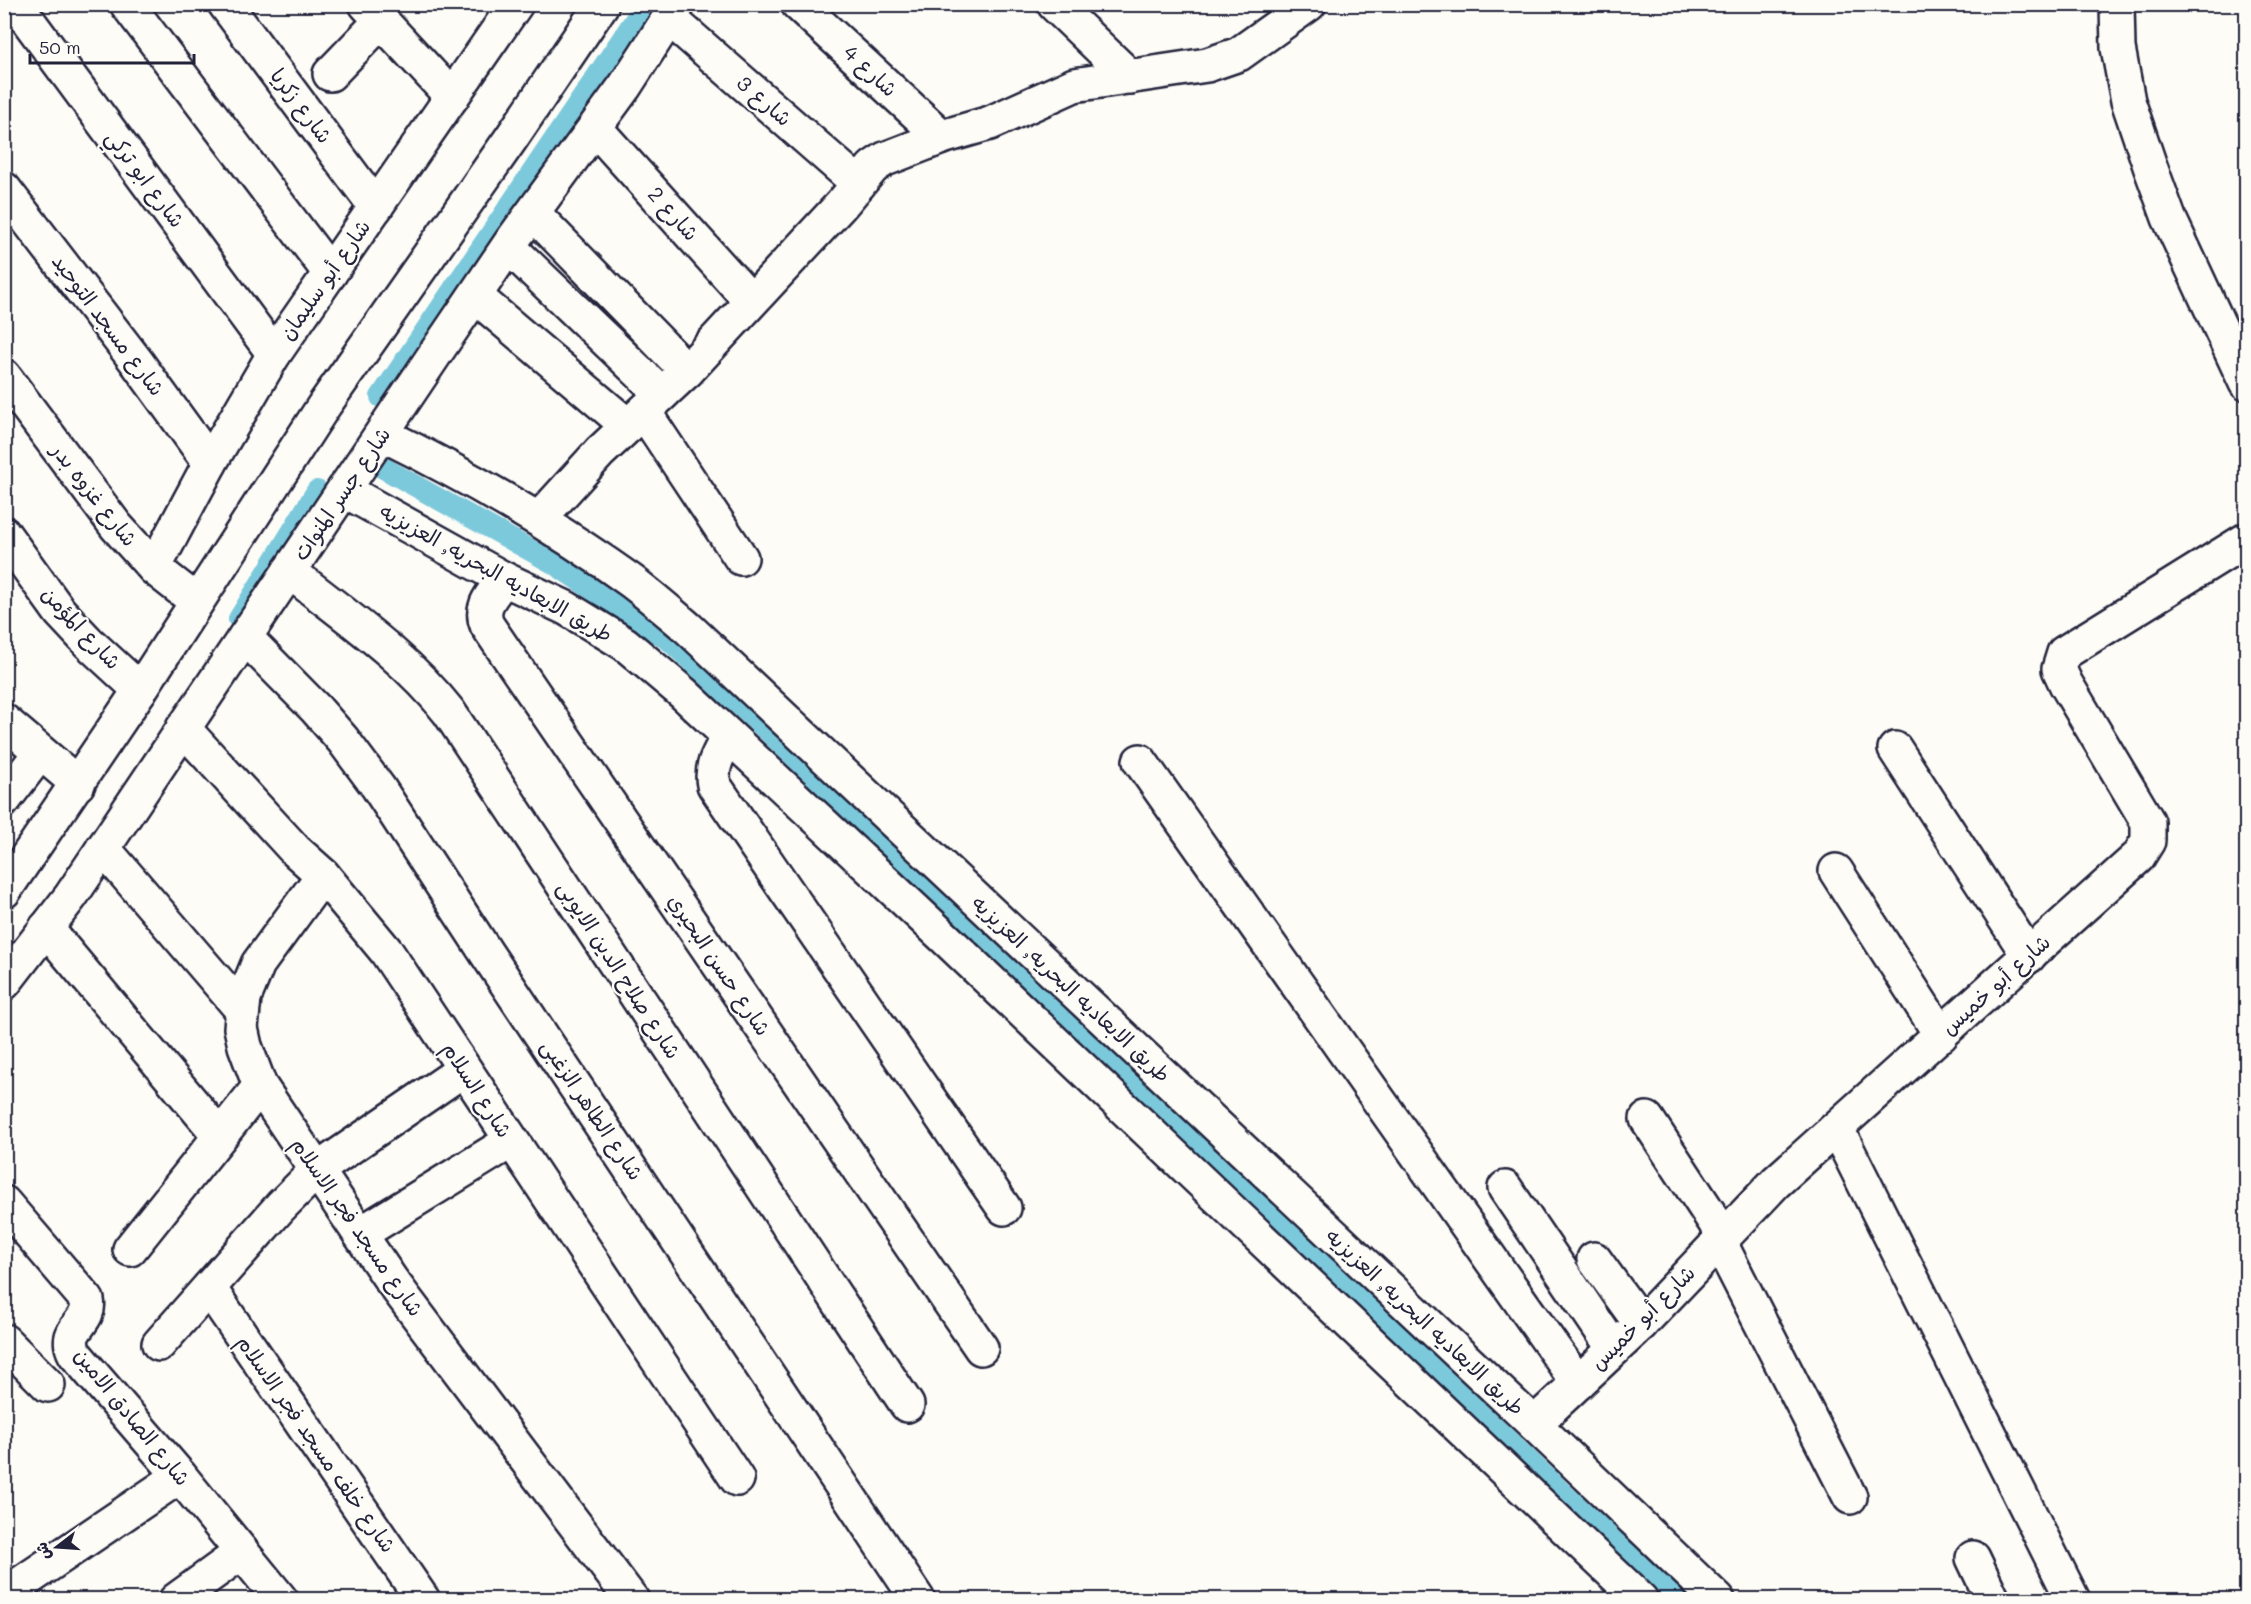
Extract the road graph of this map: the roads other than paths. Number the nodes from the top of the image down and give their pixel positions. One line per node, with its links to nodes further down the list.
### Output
1 (16, 4): 25 (street, شارع ابو تركي)
2 (127, 4): 22 (street)
3 (225, 4): 19 (street, شارع زكريا)
4 (516, 4): 14 (street, شارع أبو سليمان)
5 (602, 4): 40 (street)
6 (798, 4): 16 (street, شارع 4)
7 (1054, 4): 13 (street)
8 (1309, 4): 13 (street)
9 (2117, 4): 28 (street)
10 (673, 11): 15 (street, شارع جسر المنوات); 17 (street, شارع 3)
11 (374, 13): 12 (street); 14 (street)
12 (330, 74)
13 (1130, 76): 16 (street)
14 (452, 97): 19 (street, شارع أبو سليمان)
15 (595, 128): 20 (street, شارع جسر المنوات); 24 (street, شارع 2)
16 (942, 137): 17 (street)
17 (859, 184): 24 (street)
18 (4, 189): 31 (street, شارع مسجد التوحيد)
19 (376, 207): 22 (street, شارع أبو سليمان)
20 (533, 213): 21 (street, شارع جسر المنوات); 26 (street)
21 (509, 247): 23 (street, شارع جسر المنوات); 29 (street)
22 (330, 273): 25 (street, شارع أبو سليمان)
23 (475, 296): 29 (street); 30 (street, شارع جسر المنوات)
24 (751, 301): 26 (street)
25 (274, 354): 31 (street, شارع أبو سليمان)
26 (687, 371): 29 (street)
27 (4, 376): 37 (street, شارع غزوه بدر)
28 (2247, 383)
29 (645, 411): 33 (street); 36 (street)
30 (382, 434): 32 (street, شارع جسر المنوات); 33 (street, طريق الابعاديه البحريه, العزيزيه)
31 (210, 464): 37 (street, شارع أبو سليمان)
32 (344, 490): 38 (street, شارع جسر المنوات); 39 (street, طريق الابعاديه البحريه, العزيزيه)
33 (539, 519): 83 (street, طريق الابعاديه البحريه, العزيزيه)
34 (4, 534): 42 (street, شارع المؤمن)
35 (2247, 540): 56 (street, شارع أبو خميس)
36 (741, 558)
37 (154, 568): 40 (street, شارع غزوه بدر)
38 (289, 571): 41 (street, شارع جسر المنوات); 82 (street, شارع صلاح الدين الايوبى)
39 (504, 579): 45 (street, طريق الابعاديه البحريه, العزيزيه); 78 (street, شارع حسن البحيري)
40 (196, 601): 42 (street)
41 (245, 637): 44 (street, شارع جسر المنوات); 94 (street, شارع الطاهر الزغبى)
42 (140, 690): 49 (street)
43 (4, 721): 47 (street)
44 (183, 728): 51 (street, شارع جسر المنوات); 53 (street, شارع السلام)
45 (728, 737): 69 (street); 95 (street, طريق الابعاديه البحريه, العزيزيه)
46 (1895, 749): 56 (street)
47 (40, 753): 49 (street); 50 (street)
48 (1140, 760): 80 (street)
49 (78, 784): 54 (street)
50 (4, 800)
51 (103, 848): 55 (street, شارع جسر المنوات); 58 (street)
52 (1836, 871): 59 (street)
53 (323, 875): 58 (street, شارع مسجد فجر الاسلام); 60 (street, شارع السلام)
54 (4, 891)
55 (46, 928): 57 (street, شارع جسر المنوات); 64 (street)
56 (2029, 956): 59 (street, شارع أبو خميس)
57 (4, 983)
58 (242, 1010): 61 (street, شارع مسجد فجر الاسلام)
59 (1941, 1035): 63 (street, شارع أبو خميس)
60 (463, 1070): 65 (street, شارع السلام); 66 (street)
61 (260, 1086): 64 (street); 66 (street, شارع مسجد فجر الاسلام)
62 (1647, 1119): 71 (street)
63 (1837, 1129): 71 (street, شارع أبو خميس); 98 (street)
64 (220, 1136): 72 (street)
65 (511, 1141): 70 (street); 85 (street, شارع السلام)
66 (317, 1170): 70 (street, شارع مسجد فجر الاسلام); 74 (street)
67 (1505, 1188): 79 (street)
68 (4, 1203): 84 (street, شارع الصادق الامين)
69 (1004, 1208)
70 (360, 1234): 93 (street, شارع مسجد فجر الاسلام)
71 (1722, 1239): 75 (street, شارع أبو خميس); 86 (street)
72 (130, 1249)
73 (1594, 1258): 75 (street)
74 (209, 1288): 77 (street); 92 (street, شارع خلف مسجد فجر الاسلام)
75 (1641, 1324): 79 (street, شارع أبو خميس)
76 (4, 1341): 81 (street)
77 (159, 1344)
78 (981, 1348)
79 (1614, 1349): 80 (street, شارع أبو خميس)
80 (1578, 1383): 83 (street, شارع أبو خميس)
81 (48, 1385)
82 (908, 1406)
83 (1534, 1424): 96 (street, طريق الابعاديه البحريه, العزيزيه)
84 (180, 1476): 87 (street, شارع الصادق الامين); 89 (street)
85 (736, 1479)
86 (1850, 1497)
87 (242, 1552): 90 (street); 91 (street, شارع الصادق الامين)
88 (1973, 1558): 97 (street)
89 (4, 1595)
90 (176, 1599)
91 (281, 1599)
92 (423, 1599)
93 (632, 1599)
94 (918, 1599)
95 (1641, 1599)
96 (1718, 1599)
97 (1993, 1599)
98 (2073, 1599)

